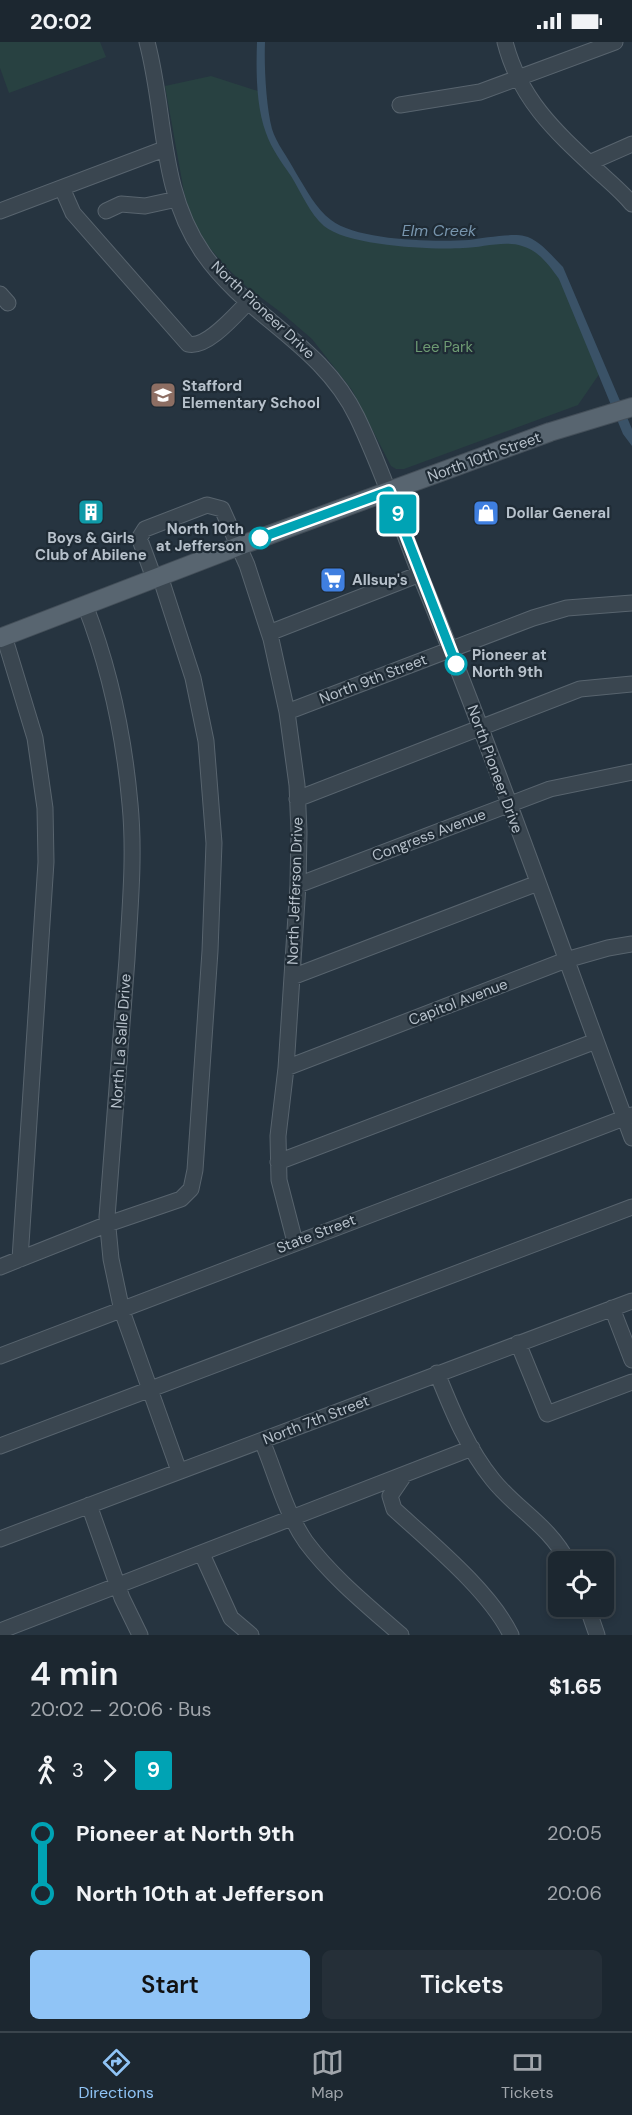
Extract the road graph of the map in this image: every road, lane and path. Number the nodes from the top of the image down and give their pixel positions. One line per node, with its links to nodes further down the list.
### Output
1 (147, 42): 7 (street, North Pioneer Drive)
2 (505, 42): 4 (street)
3 (615, 42): 4 (street)
4 (517, 79): 5 (street); 8 (street)
5 (399, 105)
6 (632, 144): 8 (street)
7 (164, 149): 9 (street); 10 (street, North Pioneer Drive)
8 (589, 163): 11 (street)
9 (62, 188): 12 (street); 14 (street)
10 (177, 199): 13 (street); 14 (street, North Pioneer Drive)
11 (632, 204)
12 (0, 211)
13 (106, 211)
14 (249, 301): 16 (street, North Pioneer Drive)
15 (632, 408): 16 (main road, North 10th Street)
16 (389, 491): 17 (main road, North 10th Street); 18 (street, North Pioneer Drive)
17 (239, 546): 19 (main road, North 10th Street); 19 (street, North Jefferson Drive); 22 (street, North Jefferson Drive)
18 (420, 574): 22 (street); 24 (street, North Pioneer Drive)
19 (157, 577): 21 (main road, North 10th Street); 42 (street)
20 (632, 603): 24 (street, North 9th Street)
21 (85, 605): 23 (main road, North 10th Street); 42 (street, North La Salle Drive)
22 (269, 633): 26 (street, North Jefferson Drive)
23 (2, 637): 44 (street)
24 (451, 650): 26 (street, North 9th Street); 27 (street, North Pioneer Drive)
25 (632, 684): 27 (street)
26 (287, 712): 29 (street, North Jefferson Drive)
27 (480, 728): 29 (street); 30 (street, North Pioneer Drive)
28 (632, 772): 30 (street, Congress Avenue)
29 (297, 799): 32 (street, North Jefferson Drive)
30 (508, 805): 31 (street, North Pioneer Drive); 32 (street, Congress Avenue)
31 (538, 884): 34 (street, North Pioneer Drive); 35 (street)
32 (298, 885): 35 (street, North Jefferson Drive)
33 (632, 944): 34 (street, Capitol Avenue)
34 (566, 960): 36 (street, North Pioneer Drive); 37 (street, Capitol Avenue)
35 (292, 978): 37 (street, North Jefferson Drive)
36 (596, 1041): 38 (street, North Pioneer Drive); 40 (street)
37 (286, 1068): 40 (street, North Jefferson Drive)
38 (628, 1117): 39 (street, North Pioneer Drive); 43 (street, State Street)
39 (632, 1138)
40 (278, 1162): 43 (street, North Jefferson Drive)
41 (632, 1207): 54 (street)
42 (108, 1224): 44 (street); 48 (street, North La Salle Drive)
43 (295, 1242): 48 (street, State Street)
44 (20, 1259): 45 (street)
45 (0, 1267)
46 (632, 1301): 47 (street, North 7th Street)
47 (612, 1308): 49 (street, North 7th Street); 51 (street)
48 (122, 1311): 50 (street, State Street); 54 (street, North La Salle Drive)
49 (518, 1343): 52 (street, North 7th Street); 53 (street)
50 (0, 1356)
51 (632, 1360)
52 (437, 1373): 55 (street, North 7th Street); 57 (street)
53 (632, 1382)
54 (150, 1388): 56 (street); 58 (street, North La Salle Drive)
55 (262, 1441): 58 (street, North 7th Street); 61 (street)
56 (0, 1446)
57 (472, 1448): 59 (street); 63 (street)
58 (180, 1471): 60 (street, North 7th Street)
59 (406, 1474): 61 (street); 72 (street)
60 (89, 1505): 62 (street, North 7th Street); 65 (street)
61 (293, 1518): 64 (street); 71 (street)
62 (0, 1539)
63 (562, 1551)
64 (202, 1554): 65 (street); 70 (street)
65 (118, 1587): 67 (street); 69 (street)
66 (591, 1617): 73 (street)
67 (29, 1629): 68 (street)
68 (0, 1631)
69 (140, 1635)
70 (251, 1635)
71 (401, 1635)
72 (511, 1635)
73 (597, 1635)

